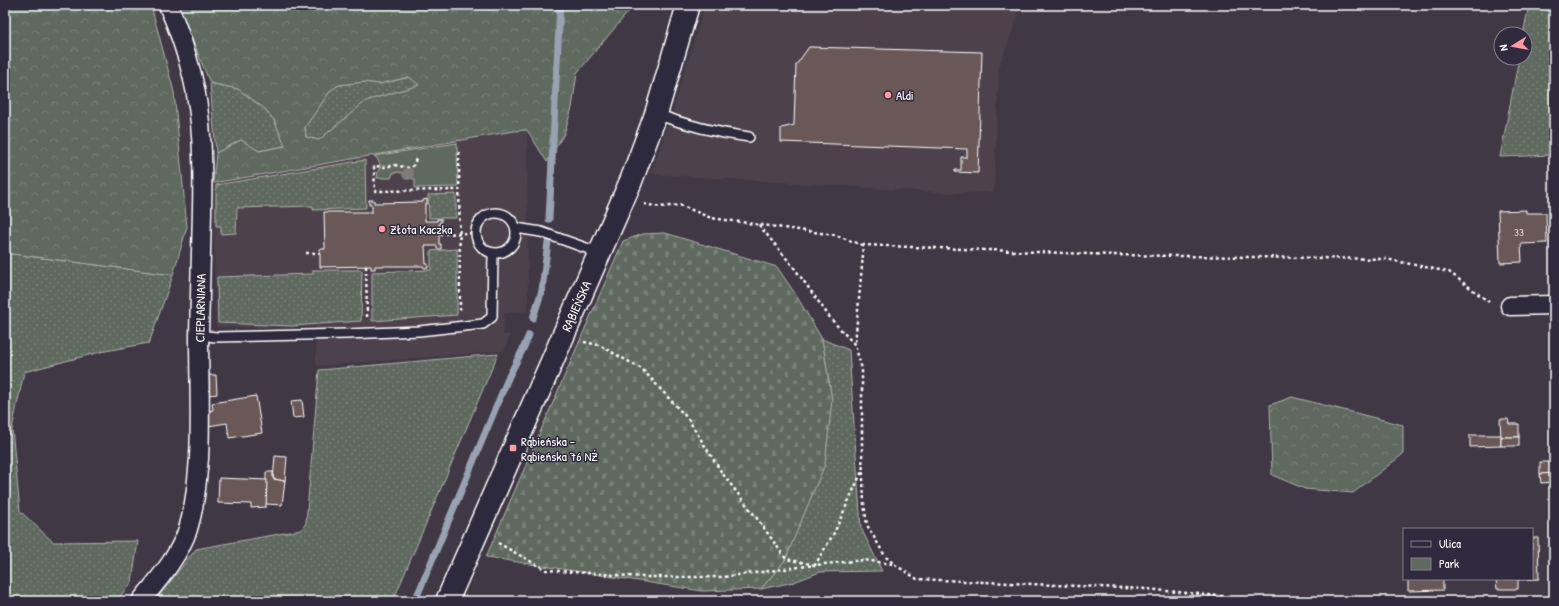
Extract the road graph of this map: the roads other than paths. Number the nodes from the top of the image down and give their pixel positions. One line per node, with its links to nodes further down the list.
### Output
1 (168, 5): 10 (street, CIEPLARNIANA)
2 (688, 5): 3 (street, RĄBIEŃSKA)
3 (656, 114): 4 (lane); 7 (street, RĄBIEŃSKA)
4 (749, 137)
5 (516, 228): 6 (lane); 6 (lane); 7 (lane)
6 (493, 253): 10 (lane)
7 (600, 253): 12 (street, RĄBIEŃSKA)
8 (1554, 305): 9 (street)
9 (1510, 306)
10 (199, 335): 11 (street, CIEPLARNIANA)
11 (141, 601)
12 (447, 601)

